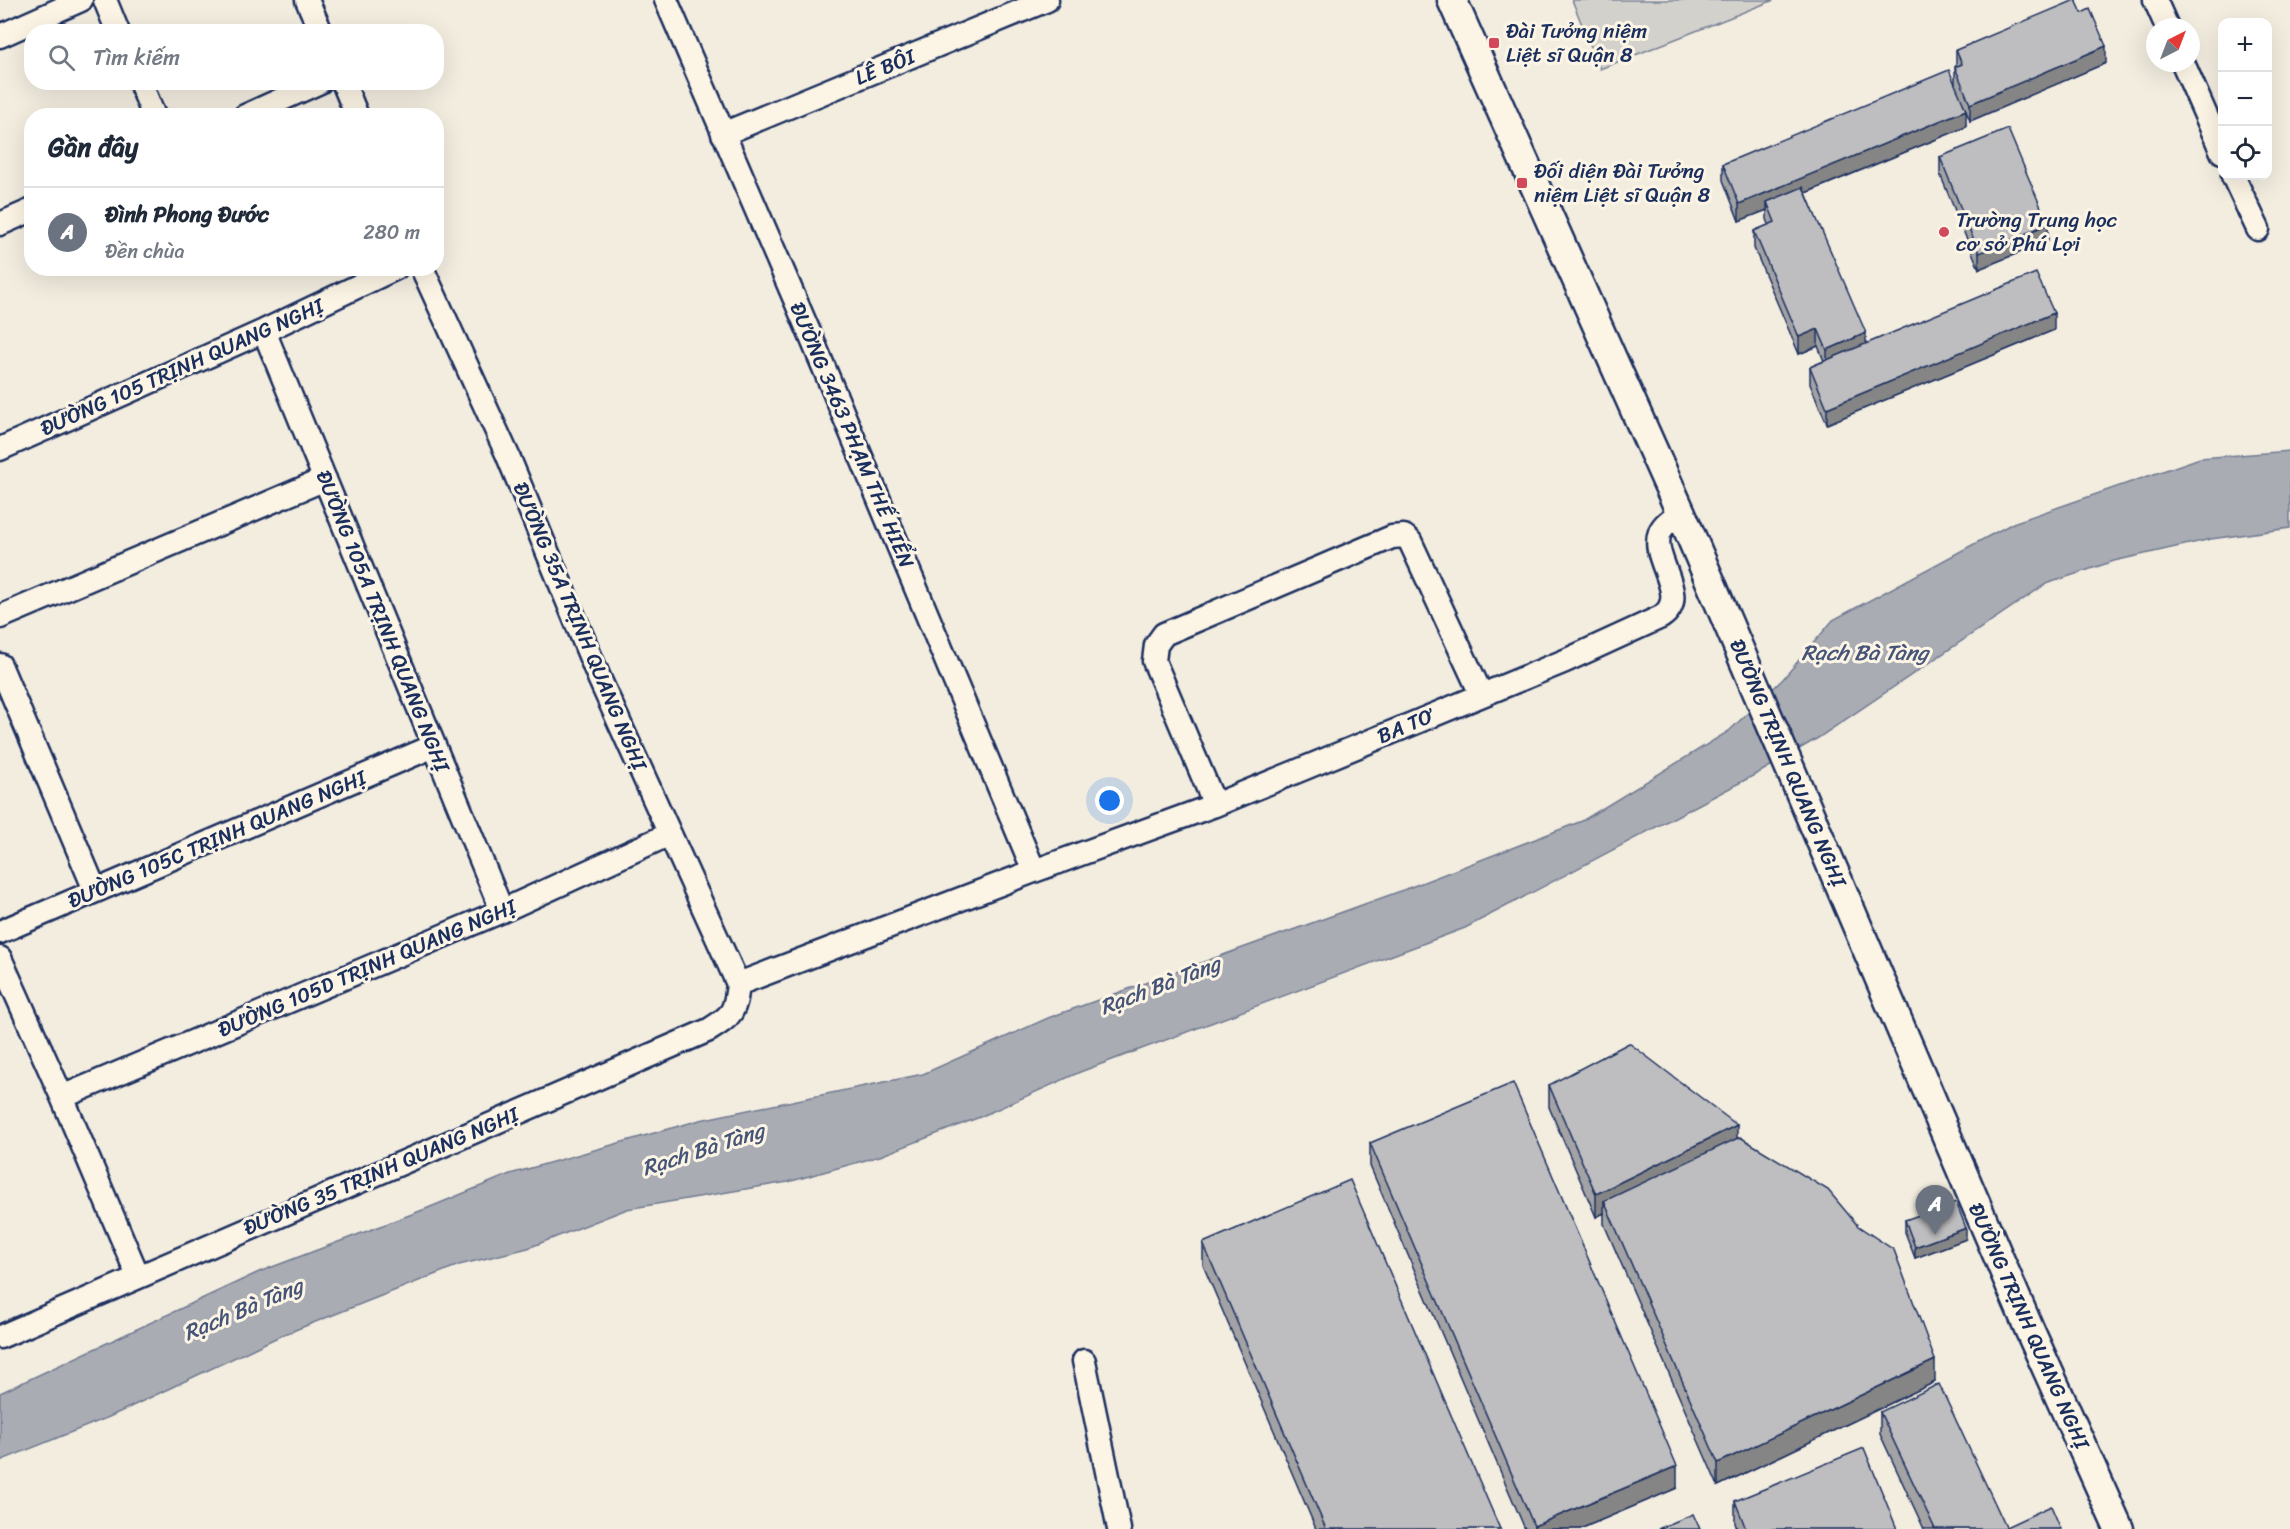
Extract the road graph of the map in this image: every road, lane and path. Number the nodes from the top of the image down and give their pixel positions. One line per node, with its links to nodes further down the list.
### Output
1 (81, 0): 9 (street)
2 (105, 0): 10 (street)
3 (307, 0): 11 (street)
4 (666, 0): 21 (street, ĐƯỜNG 3463 PHẠM THẾ HIỂN)
5 (1047, 0): 21 (street, LÊ BÔI)
6 (1452, 0): 32 (main road, ĐƯỜNG TRỊNH QUANG NGHỊ)
7 (2155, 0): 8 (street)
8 (2163, 18)
9 (27, 24)
10 (115, 24)
11 (318, 24)
12 (24, 25): 13 (street)
13 (0, 36)
14 (2187, 72): 22 (street)
15 (143, 90): 18 (street)
16 (302, 90): 19 (street)
17 (346, 90): 20 (street)
18 (151, 108)
19 (263, 108)
20 (354, 108)
21 (723, 134): 39 (street, ĐƯỜNG 3463 PHẠM THẾ HIỂN)
22 (2218, 141)
23 (2235, 180): 26 (street)
24 (24, 214): 25 (street)
25 (0, 224)
26 (2258, 229)
27 (379, 276): 29 (street, ĐƯỜNG 105 TRỊNH QUANG NGHỊ)
28 (426, 276): 38 (street, ĐƯỜNG 35A TRỊNH QUANG NGHỊ)
29 (264, 331): 30 (street, ĐƯỜNG 105 TRỊNH QUANG NGHỊ); 31 (street, ĐƯỜNG 105A TRỊNH QUANG NGHỊ)
30 (0, 449)
31 (325, 479): 33 (street); 36 (street, ĐƯỜNG 105A TRỊNH QUANG NGHỊ)
32 (1681, 513): 35 (street, BA TƠ); 50 (main road, ĐƯỜNG TRỊNH QUANG NGHỊ)
33 (0, 617)
34 (0, 667): 40 (street)
35 (1481, 694): 37 (street, BA TƠ); 37 (street)
36 (434, 746): 40 (street, ĐƯỜNG 105C TRỊNH QUANG NGHỊ); 41 (street, ĐƯỜNG 105A TRỊNH QUANG NGHỊ)
37 (1215, 806): 39 (street, BA TƠ)
38 (670, 834): 41 (street, ĐƯỜNG 105D TRỊNH QUANG NGHỊ); 44 (street, ĐƯỜNG 35A TRỊNH QUANG NGHỊ)
39 (1034, 872): 44 (street, BA TƠ)
40 (95, 890): 42 (street, ĐƯỜNG 105C TRỊNH QUANG NGHỊ)
41 (502, 911): 45 (street, ĐƯỜNG 105D TRỊNH QUANG NGHỊ)
42 (0, 932)
43 (0, 958): 45 (street)
44 (738, 984): 46 (street, ĐƯỜNG 35 TRỊNH QUANG NGHỊ)
45 (62, 1097): 46 (street)
46 (138, 1276): 47 (street, ĐƯỜNG 35 TRỊNH QUANG NGHỊ)
47 (0, 1337)
48 (1084, 1361): 49 (street)
49 (1119, 1529)
50 (2119, 1529)

